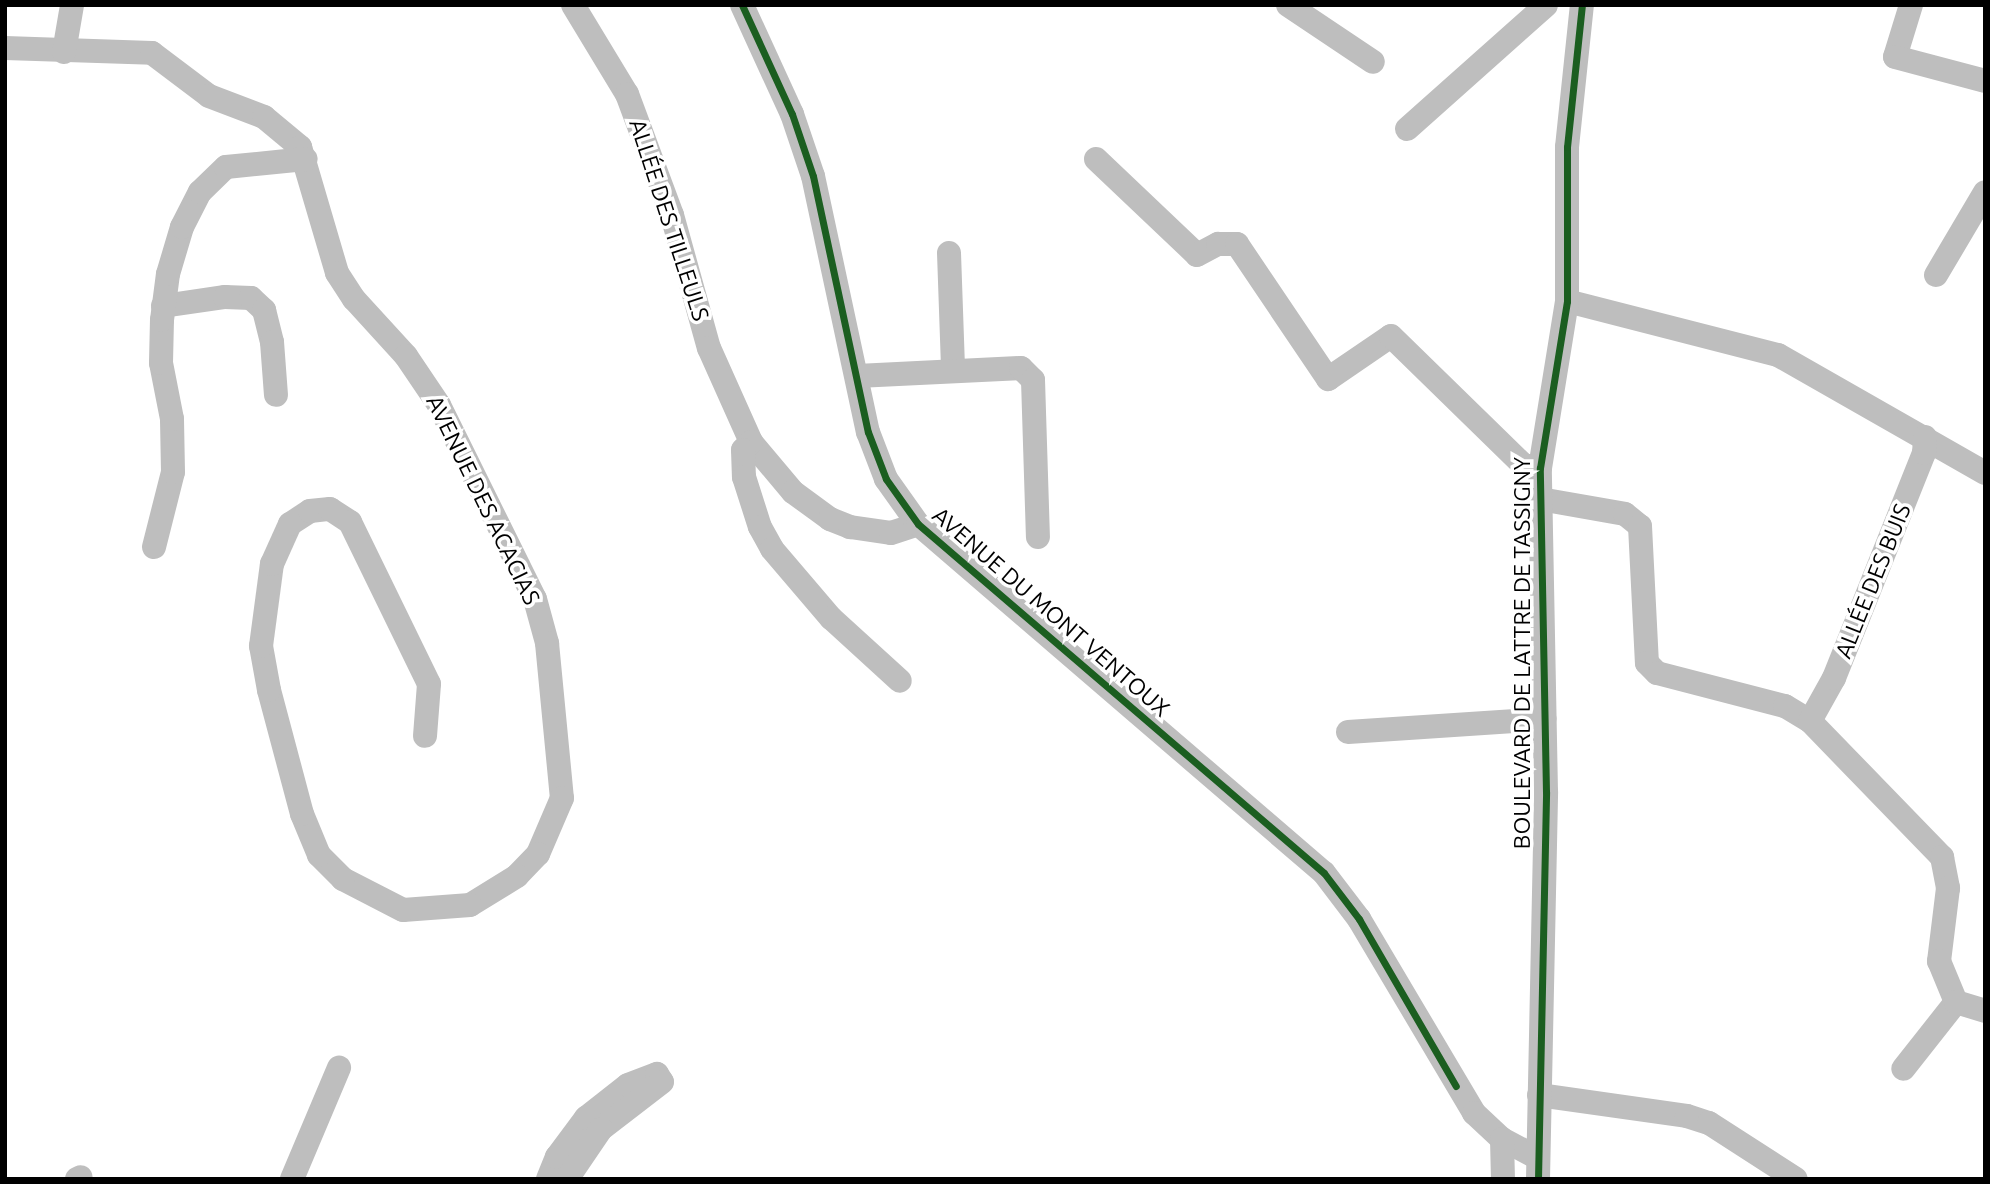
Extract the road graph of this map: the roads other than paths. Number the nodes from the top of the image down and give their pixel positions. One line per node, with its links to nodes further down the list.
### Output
1 (72, 5): 9 (street)
2 (573, 5): 24 (street, ALLÉE DES TILLEULS)
3 (742, 5): 21 (street, AVENUE DU MONT VENTOUX)
4 (1288, 5): 10 (street)
5 (1546, 5): 12 (street)
6 (1582, 5): 18 (street, BOULEVARD DE LATTRE DE TASSIGNY)
7 (1911, 5): 11 (street)
8 (5, 48): 9 (street, AVENUE DES ACACIAS)
9 (64, 52): 13 (street, AVENUE DES ACACIAS)
10 (1373, 62)
11 (1985, 81)
12 (1407, 129)
13 (306, 159): 19 (street); 35 (street, AVENUE DES ACACIAS)
14 (1096, 159): 25 (street)
15 (1985, 192): 17 (street)
16 (949, 253): 20 (street)
17 (1936, 275)
18 (1567, 301): 23 (street); 25 (street, BOULEVARD DE LATTRE DE TASSIGNY)
19 (163, 306): 22 (street); 30 (street)
20 (953, 370): 21 (street); 29 (street)
21 (857, 376): 28 (street, AVENUE DU MONT VENTOUX)
22 (276, 395)
23 (1924, 438): 26 (street); 33 (street, ALLÉE DES BUIS)
24 (751, 442): 28 (street, ALLÉE DES TILLEULS); 31 (street)
25 (1540, 468): 27 (street, BOULEVARD DE LATTRE DE TASSIGNY)
26 (1985, 473)
27 (1540, 499): 32 (street, BOULEVARD DE LATTRE DE TASSIGNY); 33 (street)
28 (918, 524): 41 (street, AVENUE DU MONT VENTOUX)
29 (1038, 537)
30 (153, 547)
31 (900, 681)
32 (1545, 719): 34 (street); 40 (street, BOULEVARD DE LATTRE DE TASSIGNY)
33 (1810, 721): 36 (street)
34 (1348, 732)
35 (425, 736)
36 (1956, 1002): 37 (street); 39 (street)
37 (1985, 1010)
38 (339, 1069): 43 (street)
39 (1903, 1069)
40 (1539, 1095): 42 (street, BOULEVARD DE LATTRE DE TASSIGNY); 47 (street)
41 (1502, 1139): 42 (street, AVENUE DU MONT VENTOUX); 46 (street)
42 (1538, 1168)
43 (292, 1179)
44 (548, 1179): 45 (street)
45 (567, 1179)
46 (1503, 1179)
47 (1796, 1179)

